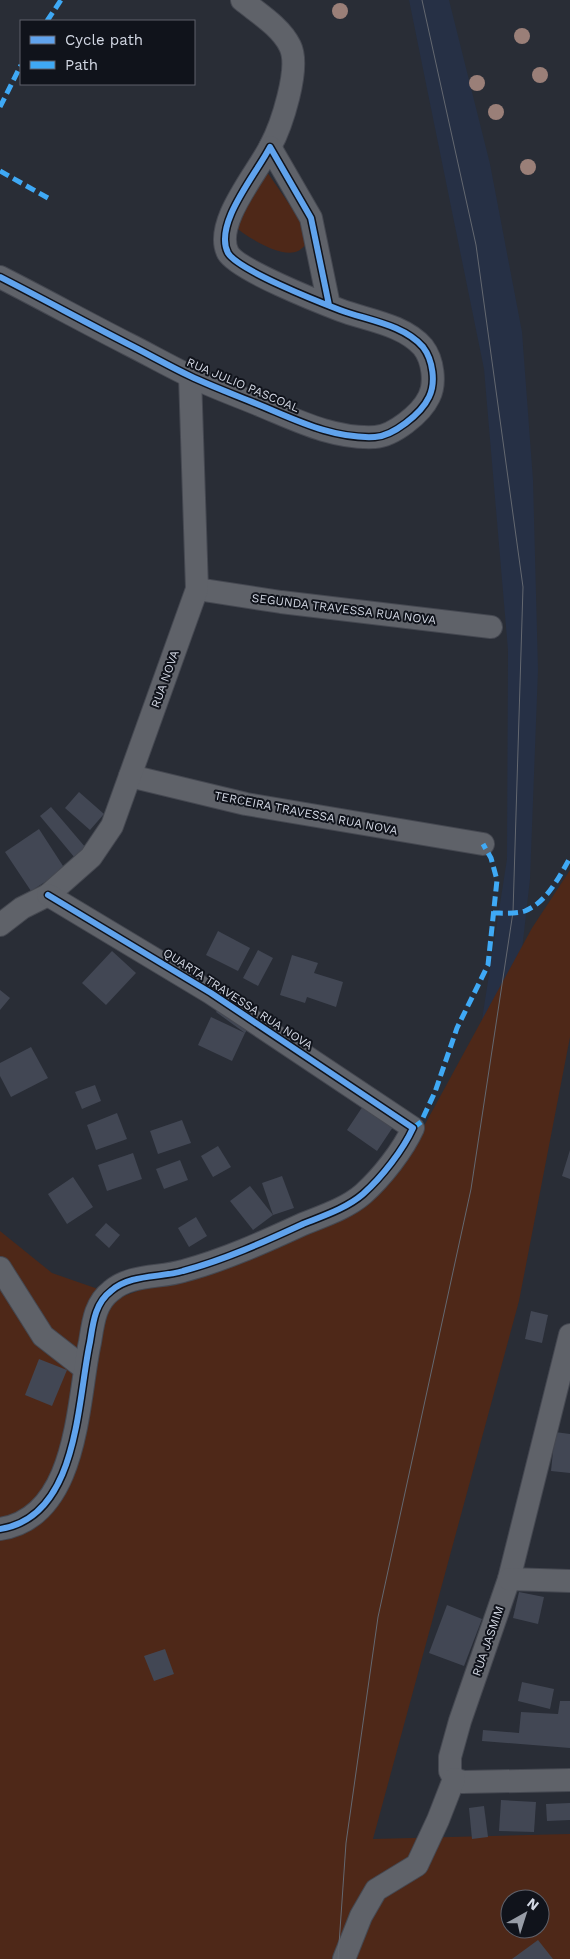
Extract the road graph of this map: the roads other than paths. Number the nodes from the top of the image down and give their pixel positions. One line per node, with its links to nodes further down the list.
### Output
1 (242, 0): 2 (street)
2 (270, 147): 4 (street); 4 (street)
3 (0, 277): 5 (street, RUA JULIO PASCOAL)
4 (329, 306): 5 (street, RUA JULIO PASCOAL)
5 (190, 376): 6 (street, RUA NOVA)
6 (197, 589): 7 (street, SEGUNDA TRAVESSA RUA NOVA); 8 (street, RUA NOVA)
7 (491, 626)
8 (130, 776): 9 (street, TERCEIRA TRAVESSA RUA NOVA); 10 (street, RUA NOVA)
9 (483, 844)
10 (48, 894): 11 (street, RUA NOVA); 14 (street, QUARTA TRAVESSA RUA NOVA)
11 (0, 925)
12 (0, 1268): 14 (street)
13 (570, 1335): 15 (street, RUA JASMIM)
14 (84, 1368): 16 (street)
15 (563, 1388): 17 (street, RUA JASMIM)
16 (0, 1529)
17 (509, 1579): 18 (street); 19 (street, RUA JASMIM)
18 (570, 1581)
19 (454, 1779): 20 (street); 21 (street)
20 (570, 1780)
21 (344, 1959)

